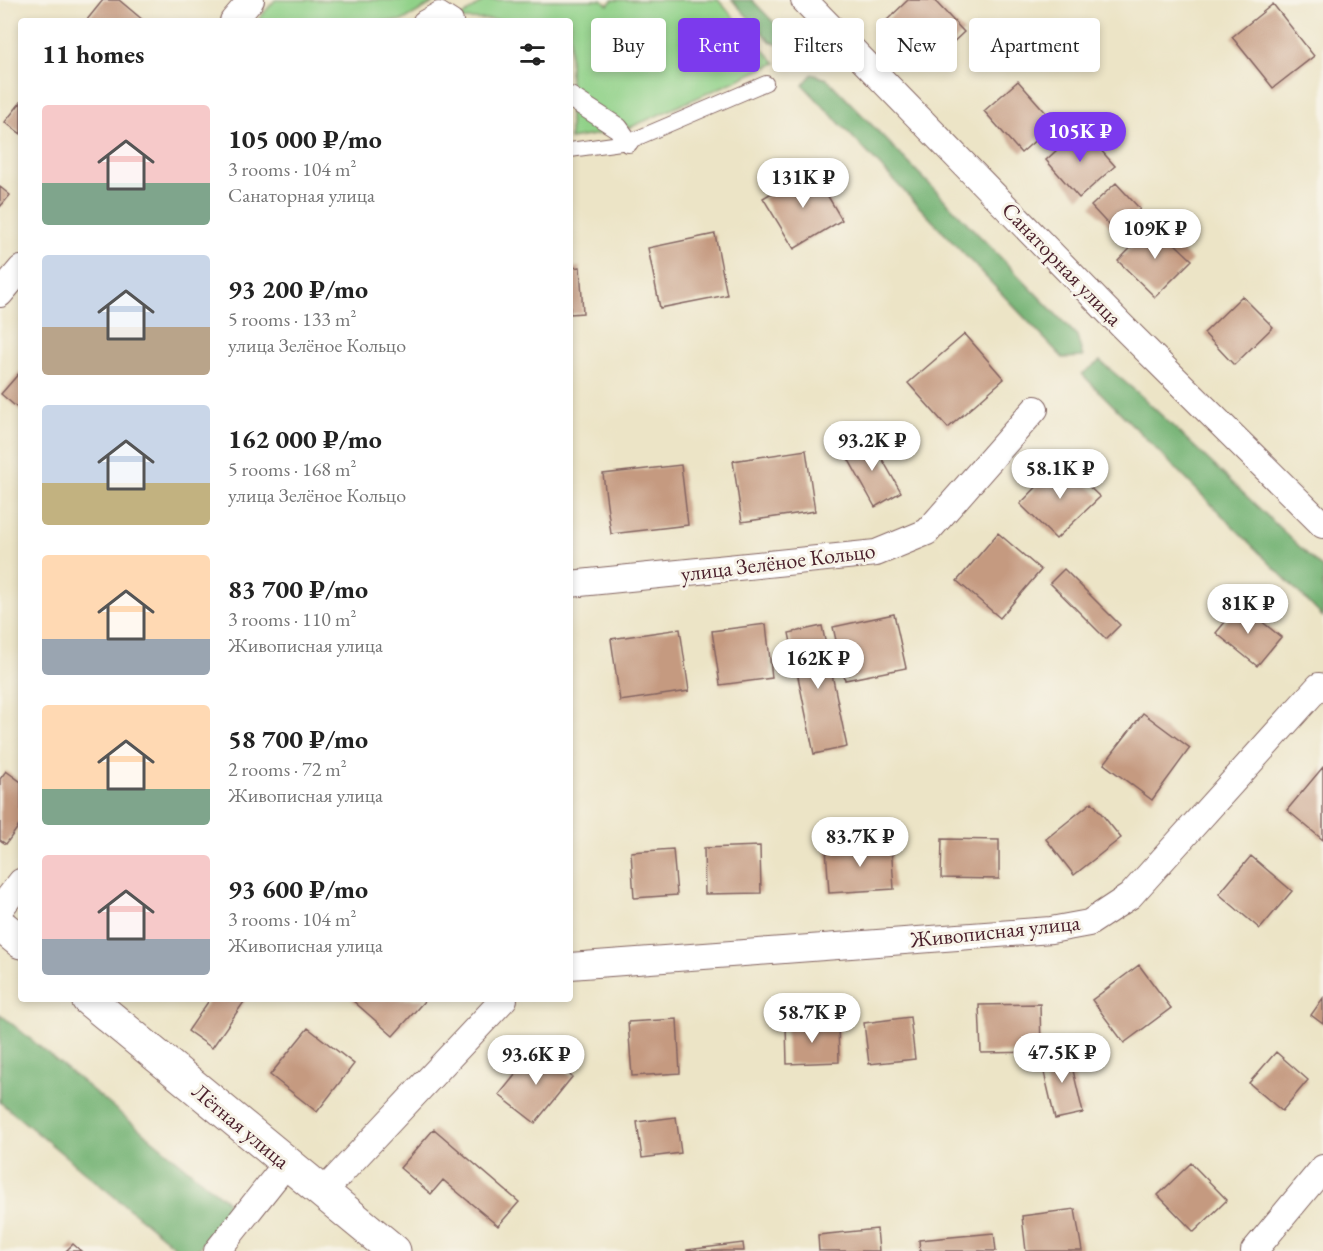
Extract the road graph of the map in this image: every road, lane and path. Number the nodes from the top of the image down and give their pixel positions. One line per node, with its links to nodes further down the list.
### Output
1 (251, 0): 3 (street)
2 (804, 0): 13 (street, Санаторная улица)
3 (236, 18)
4 (428, 18): 5 (street)
5 (448, 18)
6 (766, 82): 8 (lane)
7 (573, 99): 8 (street)
8 (628, 142): 9 (lane)
9 (573, 150)
10 (18, 273): 11 (street)
11 (0, 294)
12 (1035, 410): 14 (street, улица Зелёное Кольцо)
13 (1323, 525)
14 (573, 584)
15 (1319, 686): 20 (street, Живописная улица)
16 (18, 886): 17 (street)
17 (0, 909)
18 (0, 925): 19 (street)
19 (18, 940)
20 (573, 966)
21 (92, 1002): 23 (street, Лётная улица)
22 (501, 1002): 25 (street)
23 (286, 1164): 25 (street, Лётная улица); 26 (street)
24 (1323, 1168): 28 (street)
25 (324, 1191): 27 (street, Лётная улица)
26 (217, 1251)
27 (394, 1251)
28 (1254, 1251)

